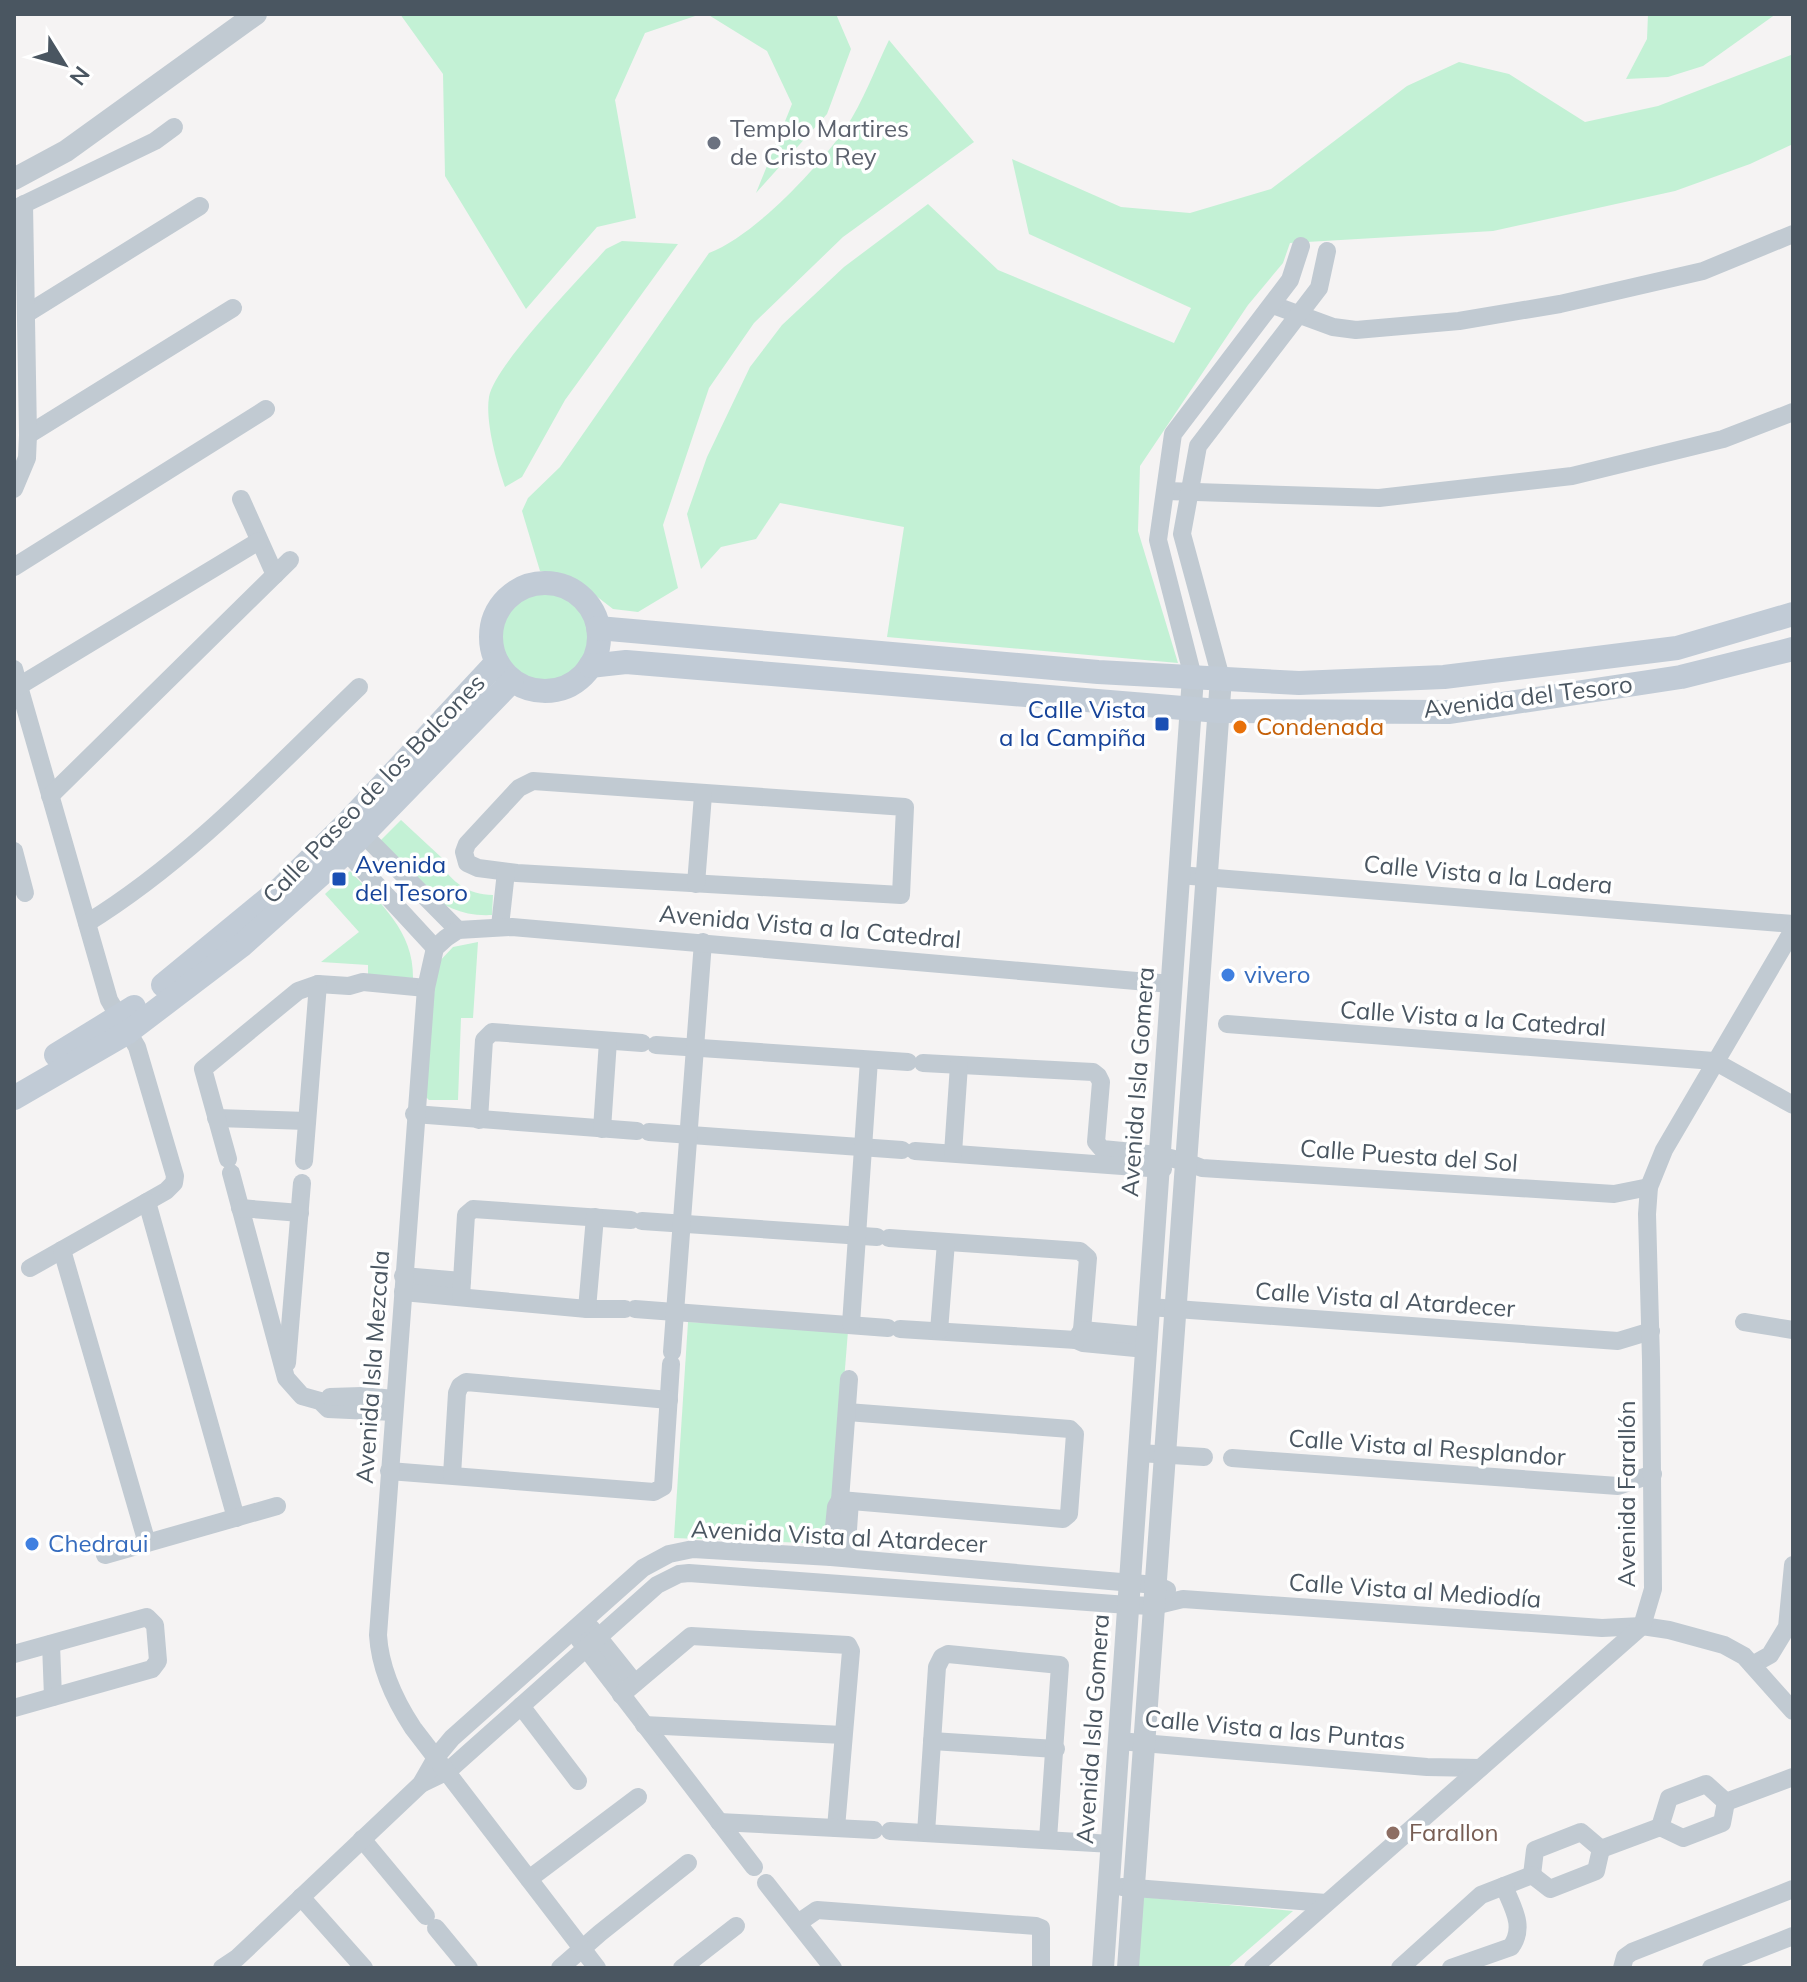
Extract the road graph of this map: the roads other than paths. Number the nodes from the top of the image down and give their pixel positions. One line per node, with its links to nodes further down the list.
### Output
1 (256, 14): 3 (street)
2 (174, 127): 5 (street)
3 (14, 179)
4 (200, 206): 11 (street)
5 (19, 207): 11 (street)
6 (1793, 234): 12 (street)
7 (1301, 246): 9 (street, Avenida Isla Gomera)
8 (1327, 251): 12 (street)
9 (1273, 305): 12 (street); 17 (street, Avenida Isla Gomera)
10 (233, 308): 15 (street)
11 (26, 314): 15 (street)
12 (1299, 315): 18 (street)
13 (266, 409): 22 (street)
14 (1793, 412): 18 (street)
15 (28, 435): 16 (street)
16 (14, 489)
17 (1166, 491): 18 (street); 29 (street, Avenida Isla Gomera)
18 (1189, 491): 31 (street)
19 (241, 499): 20 (street)
20 (259, 541): 23 (street); 30 (street)
21 (290, 560): 23 (street)
22 (14, 567)
23 (275, 575): 37 (street)
24 (1793, 614): 31 (main road, Avenida del Tesoro)
25 (598, 628): 27 (main road); 28 (main road); 29 (main road, Avenida del Tesoro)
26 (1793, 649): 35 (main road, Avenida del Tesoro)
27 (497, 662): 32 (main road); 38 (main road, Calle Paseo de los Balcones)
28 (590, 666): 32 (main road); 34 (main road, Avenida del Tesoro)
29 (1193, 677): 31 (main road, Avenida del Tesoro); 34 (street, Avenida Isla Gomera)
30 (16, 678): 37 (street)
31 (1221, 678): 35 (street)
32 (512, 681): 38 (main road, Calle Paseo de los Balcones)
33 (359, 687): 46 (street)
34 (1190, 708): 35 (main road, Avenida del Tesoro); 42 (street, Avenida Isla Gomera)
35 (1219, 711): 43 (street)
36 (703, 795): 40 (street); 44 (street); 44 (street)
37 (50, 796): 46 (street)
38 (348, 836): 49 (street); 49 (street); 55 (main road, Calle Paseo de los Balcones)
39 (14, 851): 41 (street)
40 (512, 872): 44 (street); 47 (street)
41 (17, 873): 45 (street)
42 (1179, 875): 43 (street, Calle Vista a la Ladera); 52 (street, Avenida Isla Gomera)
43 (1207, 877): 48 (street, Calle Vista a la Ladera); 74 (street)
44 (696, 884)
45 (25, 893)
46 (87, 923): 55 (street)
47 (506, 926): 49 (street, Avenida Vista a la Catedral); 50 (street, Avenida Vista a la Catedral)
48 (1793, 927): 59 (street, Avenida Farallón)
49 (446, 939): 53 (street, Avenida Isla Mezcala)
50 (707, 942): 52 (street, Avenida Vista a la Catedral); 57 (street)
51 (318, 984): 53 (street); 66 (street); 67 (street)
52 (1171, 984): 73 (street, Avenida Isla Gomera)
53 (425, 993): 64 (street, Avenida Isla Mezcala)
54 (1227, 1024): 59 (street, Calle Vista a la Catedral)
55 (124, 1025): 61 (main road, Calle Paseo de los Balcones); 62 (main road, Calle Paseo de los Balcones); 78 (street)
56 (608, 1041): 57 (street); 65 (street); 68 (street)
57 (698, 1048): 58 (street); 69 (street)
58 (869, 1060): 60 (street); 70 (street)
59 (1714, 1061): 63 (street); 76 (street, Avenida Farallón)
60 (959, 1065): 71 (street); 73 (street)
61 (14, 1079)
62 (14, 1098)
63 (1793, 1105)
64 (415, 1108): 65 (street); 88 (street, Avenida Isla Mezcala)
65 (480, 1114): 68 (street)
66 (216, 1118): 67 (street); 79 (street)
67 (307, 1121): 72 (street)
68 (602, 1129): 69 (street)
69 (688, 1135): 70 (street); 83 (street)
70 (863, 1147): 71 (street); 84 (street)
71 (953, 1153): 73 (street)
72 (304, 1161)
73 (1159, 1163): 74 (street, Calle Puesta del Sol); 90 (street, Avenida Isla Gomera)
74 (1191, 1167): 77 (street, Calle Puesta del Sol); 92 (street)
75 (302, 1183): 80 (street)
76 (1649, 1187): 77 (street, Calle Puesta del Sol); 81 (street, Avenida Farallón)
77 (1614, 1194): 81 (street, Calle Puesta del Sol)
78 (147, 1202): 86 (street); 119 (street)
79 (240, 1208): 80 (street); 103 (street)
80 (300, 1213): 103 (street)
81 (1647, 1214): 98 (street, Avenida Farallón)
82 (595, 1217): 83 (street); 89 (street); 91 (street)
83 (682, 1223): 84 (street); 93 (street)
84 (857, 1235): 85 (street); 95 (street)
85 (946, 1242): 97 (street); 99 (street)
86 (62, 1250): 87 (street); 120 (street)
87 (30, 1268)
88 (403, 1284): 89 (street); 106 (street, Avenida Isla Mezcala)
89 (462, 1289): 91 (street)
90 (1149, 1307): 92 (street, Calle Vista al Atardecer); 101 (street, Avenida Isla Gomera)
91 (587, 1309): 93 (street)
92 (1175, 1309): 100 (street, Calle Vista al Atardecer); 109 (street)
93 (675, 1312): 95 (street); 105 (street)
94 (1744, 1322): 96 (street)
95 (851, 1324): 97 (street)
96 (1793, 1330)
97 (939, 1331): 99 (street)
98 (1651, 1331): 100 (street, Calle Vista al Atardecer); 102 (street, Avenida Farallón)
99 (1081, 1338): 101 (street)
100 (1618, 1341): 102 (street, Calle Vista al Atardecer)
101 (1146, 1342): 108 (street, Avenida Isla Gomera)
102 (1651, 1360): 114 (street, Avenida Farallón)
103 (286, 1378): 106 (street)
104 (849, 1379): 107 (street)
105 (669, 1400): 113 (street); 113 (street)
106 (394, 1405): 112 (street, Avenida Isla Mezcala)
107 (847, 1412): 116 (street); 116 (street)
108 (1139, 1453): 109 (street); 124 (street, Avenida Isla Gomera)
109 (1165, 1455): 110 (street); 125 (street)
110 (1204, 1457)
111 (1232, 1458): 115 (street, Calle Vista al Resplandor)
112 (390, 1465): 113 (street); 143 (street, Avenida Isla Mezcala)
113 (452, 1469)
114 (1653, 1474): 115 (street, Calle Vista al Resplandor); 118 (street, Avenida Farallón)
115 (1618, 1486): 118 (street, Calle Vista al Resplandor)
116 (845, 1501): 122 (street)
117 (277, 1506): 119 (street)
118 (1653, 1506): 127 (street, Avenida Farallón)
119 (236, 1518): 120 (street)
120 (147, 1543): 121 (street)
121 (105, 1555)
122 (839, 1557): 124 (street, Avenida Vista al Atardecer); 126 (street, Avenida Vista al Atardecer)
123 (1793, 1565): 131 (street)
124 (1129, 1594): 125 (street, Avenida Vista al Atardecer); 128 (street, Avenida Vista al Atardecer); 140 (street, Avenida Isla Gomera)
125 (1155, 1595): 127 (street, Calle Vista al Mediodía); 141 (street)
126 (578, 1625): 128 (street); 143 (street, Avenida Vista al Atardecer)
127 (1642, 1626): 131 (street, Calle Vista al Mediodía); 145 (street)
128 (592, 1643): 132 (street); 134 (street, Avenida Vista al Atardecer)
129 (51, 1644): 130 (street); 133 (street); 133 (street)
130 (14, 1654)
131 (1752, 1665): 136 (street, Calle Vista al Mediodía)
132 (628, 1689): 137 (street); 138 (street)
133 (53, 1697): 135 (street)
134 (521, 1706): 143 (street, Avenida Vista al Atardecer); 147 (street)
135 (14, 1708)
136 (1793, 1710)
137 (644, 1725): 138 (street); 151 (street)
138 (843, 1735): 153 (street)
139 (932, 1741): 142 (street); 142 (street); 154 (street)
140 (1119, 1741): 141 (street, Calle Vista a las Puntas); 156 (street, Avenida Isla Gomera)
141 (1144, 1743): 144 (street, Calle Vista a las Puntas); 166 (street)
142 (1056, 1749): 155 (street)
143 (442, 1764): 157 (street, Avenida Vista al Atardecer); 162 (street, Avenida Isla Mezcala)
144 (1427, 1767): 145 (street, Calle Vista a las Puntas); 148 (street, Calle Vista a las Puntas)
145 (1480, 1768): 148 (street)
146 (1793, 1777): 150 (street)
147 (578, 1781)
148 (1456, 1790): 169 (street)
149 (638, 1797): 162 (street)
150 (1726, 1802): 152 (street); 152 (street)
151 (719, 1822): 153 (street); 160 (street)
152 (1660, 1827): 158 (street)
153 (836, 1828): 154 (street)
154 (926, 1833): 155 (street)
155 (1049, 1833): 156 (street)
156 (1112, 1838): 164 (street, Avenida Isla Gomera)
157 (362, 1839): 168 (street, Avenida Vista al Atardecer); 176 (street)
158 (1601, 1849): 161 (street); 161 (street)
159 (688, 1863): 173 (street)
160 (754, 1867)
161 (1532, 1875): 165 (street)
162 (529, 1879): 173 (street, Avenida Isla Mezcala)
163 (766, 1883): 170 (street)
164 (1109, 1886): 166 (street); 182 (street, Avenida Isla Gomera)
165 (1504, 1886): 185 (street); 186 (street)
166 (1134, 1888): 169 (street); 183 (street)
167 (1793, 1889): 187 (street)
168 (301, 1897): 174 (street, Avenida Vista al Atardecer); 175 (street)
169 (1326, 1903): 184 (street)
170 (798, 1923): 180 (street); 181 (street)
171 (736, 1926): 179 (street)
172 (1793, 1936): 188 (street)
173 (582, 1948): 177 (street); 178 (street, Avenida Isla Mezcala)
174 (235, 1965)
175 (364, 1968)
176 (469, 1968)
177 (560, 1968)
178 (597, 1968)
179 (682, 1968)
180 (833, 1968)
181 (1041, 1968)
182 (1103, 1968)
183 (1128, 1968)
184 (1253, 1968)
185 (1400, 1968)
186 (1451, 1968)
187 (1622, 1968)
188 (1711, 1968)

